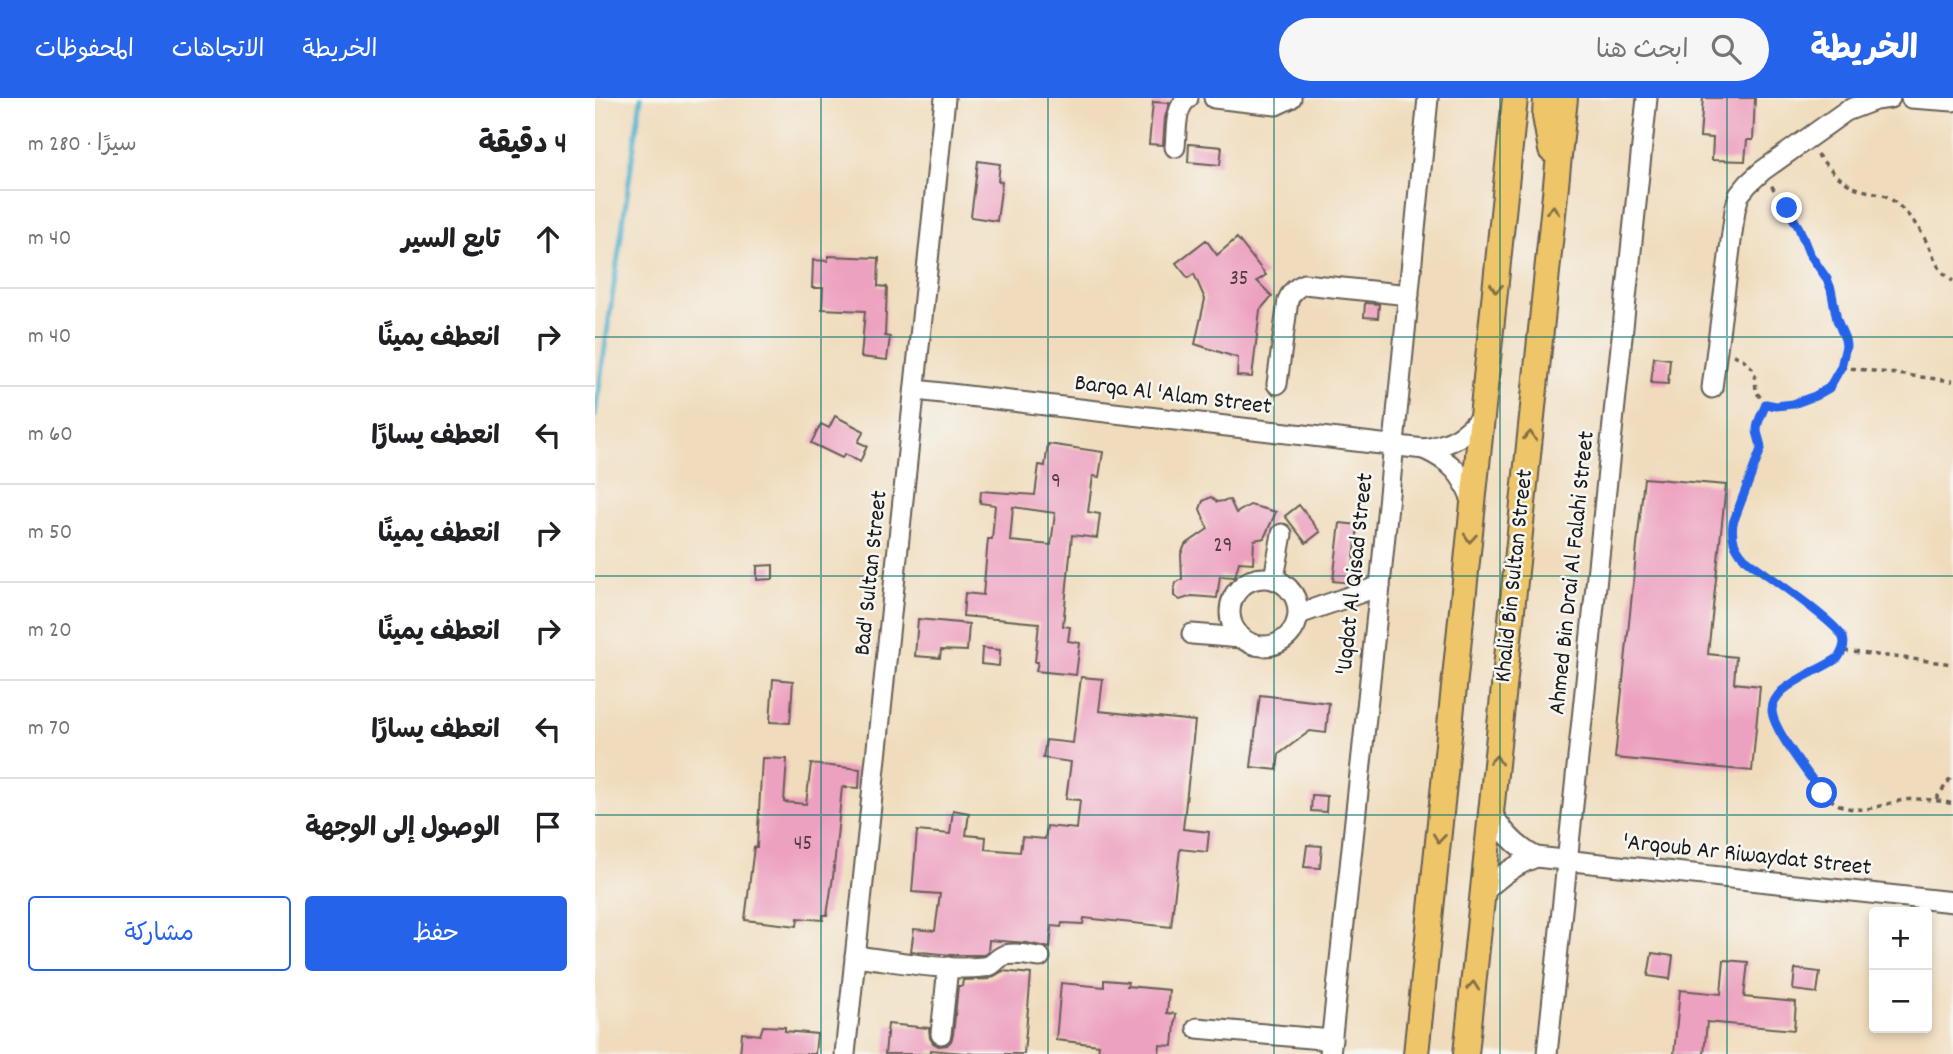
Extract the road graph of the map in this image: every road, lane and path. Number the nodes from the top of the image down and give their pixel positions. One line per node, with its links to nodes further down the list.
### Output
1 (945, 98): 24 (street, Bad' Sultan Street)
2 (1188, 98): 14 (street)
3 (1215, 98): 4 (street)
4 (1291, 98)
5 (1428, 98): 18 (street, 'Uqdat Al Qisad Street)
6 (1515, 98): 26 (main road, Khalid Bin Sultan Street, one-way to 26)
7 (1546, 98): 15 (main road)
8 (1565, 98): 15 (main road, Khalid Bin Sultan Street)
9 (1647, 98): 43 (street, Ahmed Bin Drai Al Falahi Street)
10 (1890, 98): 13 (street)
11 (1912, 98): 12 (street)
12 (1953, 101)
13 (1805, 141): 16 (street); 17 (path)
14 (1175, 147)
15 (1558, 167): 41 (main road, Khalid Bin Sultan Street, one-way to 15)
16 (1762, 172): 19 (street); 20 (path)
17 (1953, 281)
18 (1409, 295): 22 (street); 27 (street, 'Uqdat Al Qisad Street)
19 (1716, 354): 23 (street); 25 (path)
20 (1841, 367): 21 (path); 25 (path)
21 (1953, 381)
22 (1277, 384)
23 (1712, 388)
24 (916, 390): 27 (street, Barqa Al 'Alam Street); 46 (street, Bad' Sultan Street)
25 (1766, 404): 36 (path)
26 (1483, 414): 28 (street, Barqa Al 'Alam Street); 29 (main road, Khalid Bin Sultan Street)
27 (1394, 446): 28 (street, Barqa Al 'Alam Street); 32 (street, 'Uqdat Al Qisad Street)
28 (1425, 450): 29 (street, Barqa Al 'Alam Street)
29 (1473, 503): 48 (main road, Khalid Bin Sultan Street, one-way to 48)
30 (1282, 534): 31 (street)
31 (1274, 578): 33 (street); 35 (street)
32 (1380, 586): 33 (street); 52 (street, 'Uqdat Al Qisad Street)
33 (1299, 614): 35 (street)
34 (1192, 634): 35 (street)
35 (1241, 638)
36 (1843, 651): 37 (path); 39 (path)
37 (1953, 664)
38 (1953, 775): 39 (path)
39 (1936, 800): 40 (path)
40 (1953, 804)
41 (1490, 809): 42 (street, 'Arqoub Ar Riwaydat Street); 44 (main road, Khalid Bin Sultan Street)
42 (1536, 857): 43 (street, 'Arqoub Ar Riwaydat Street); 44 (street)
43 (1567, 862): 45 (street, 'Arqoub Ar Riwaydat Street); 57 (street, Ahmed Bin Drai Al Falahi Street)
44 (1482, 894): 56 (main road, Khalid Bin Sultan Street, one-way to 44)
45 (1953, 902)
46 (855, 956): 49 (street); 53 (street, Bad' Sultan Street)
47 (1040, 957): 49 (street)
48 (1426, 957): 54 (main road, Khalid Bin Sultan Street); 55 (main road)
49 (948, 967): 51 (street)
50 (1197, 1028): 52 (street)
51 (941, 1034)
52 (1331, 1047)
53 (845, 1054)
54 (1416, 1054)
55 (1433, 1054)
56 (1466, 1054)
57 (1547, 1054)

